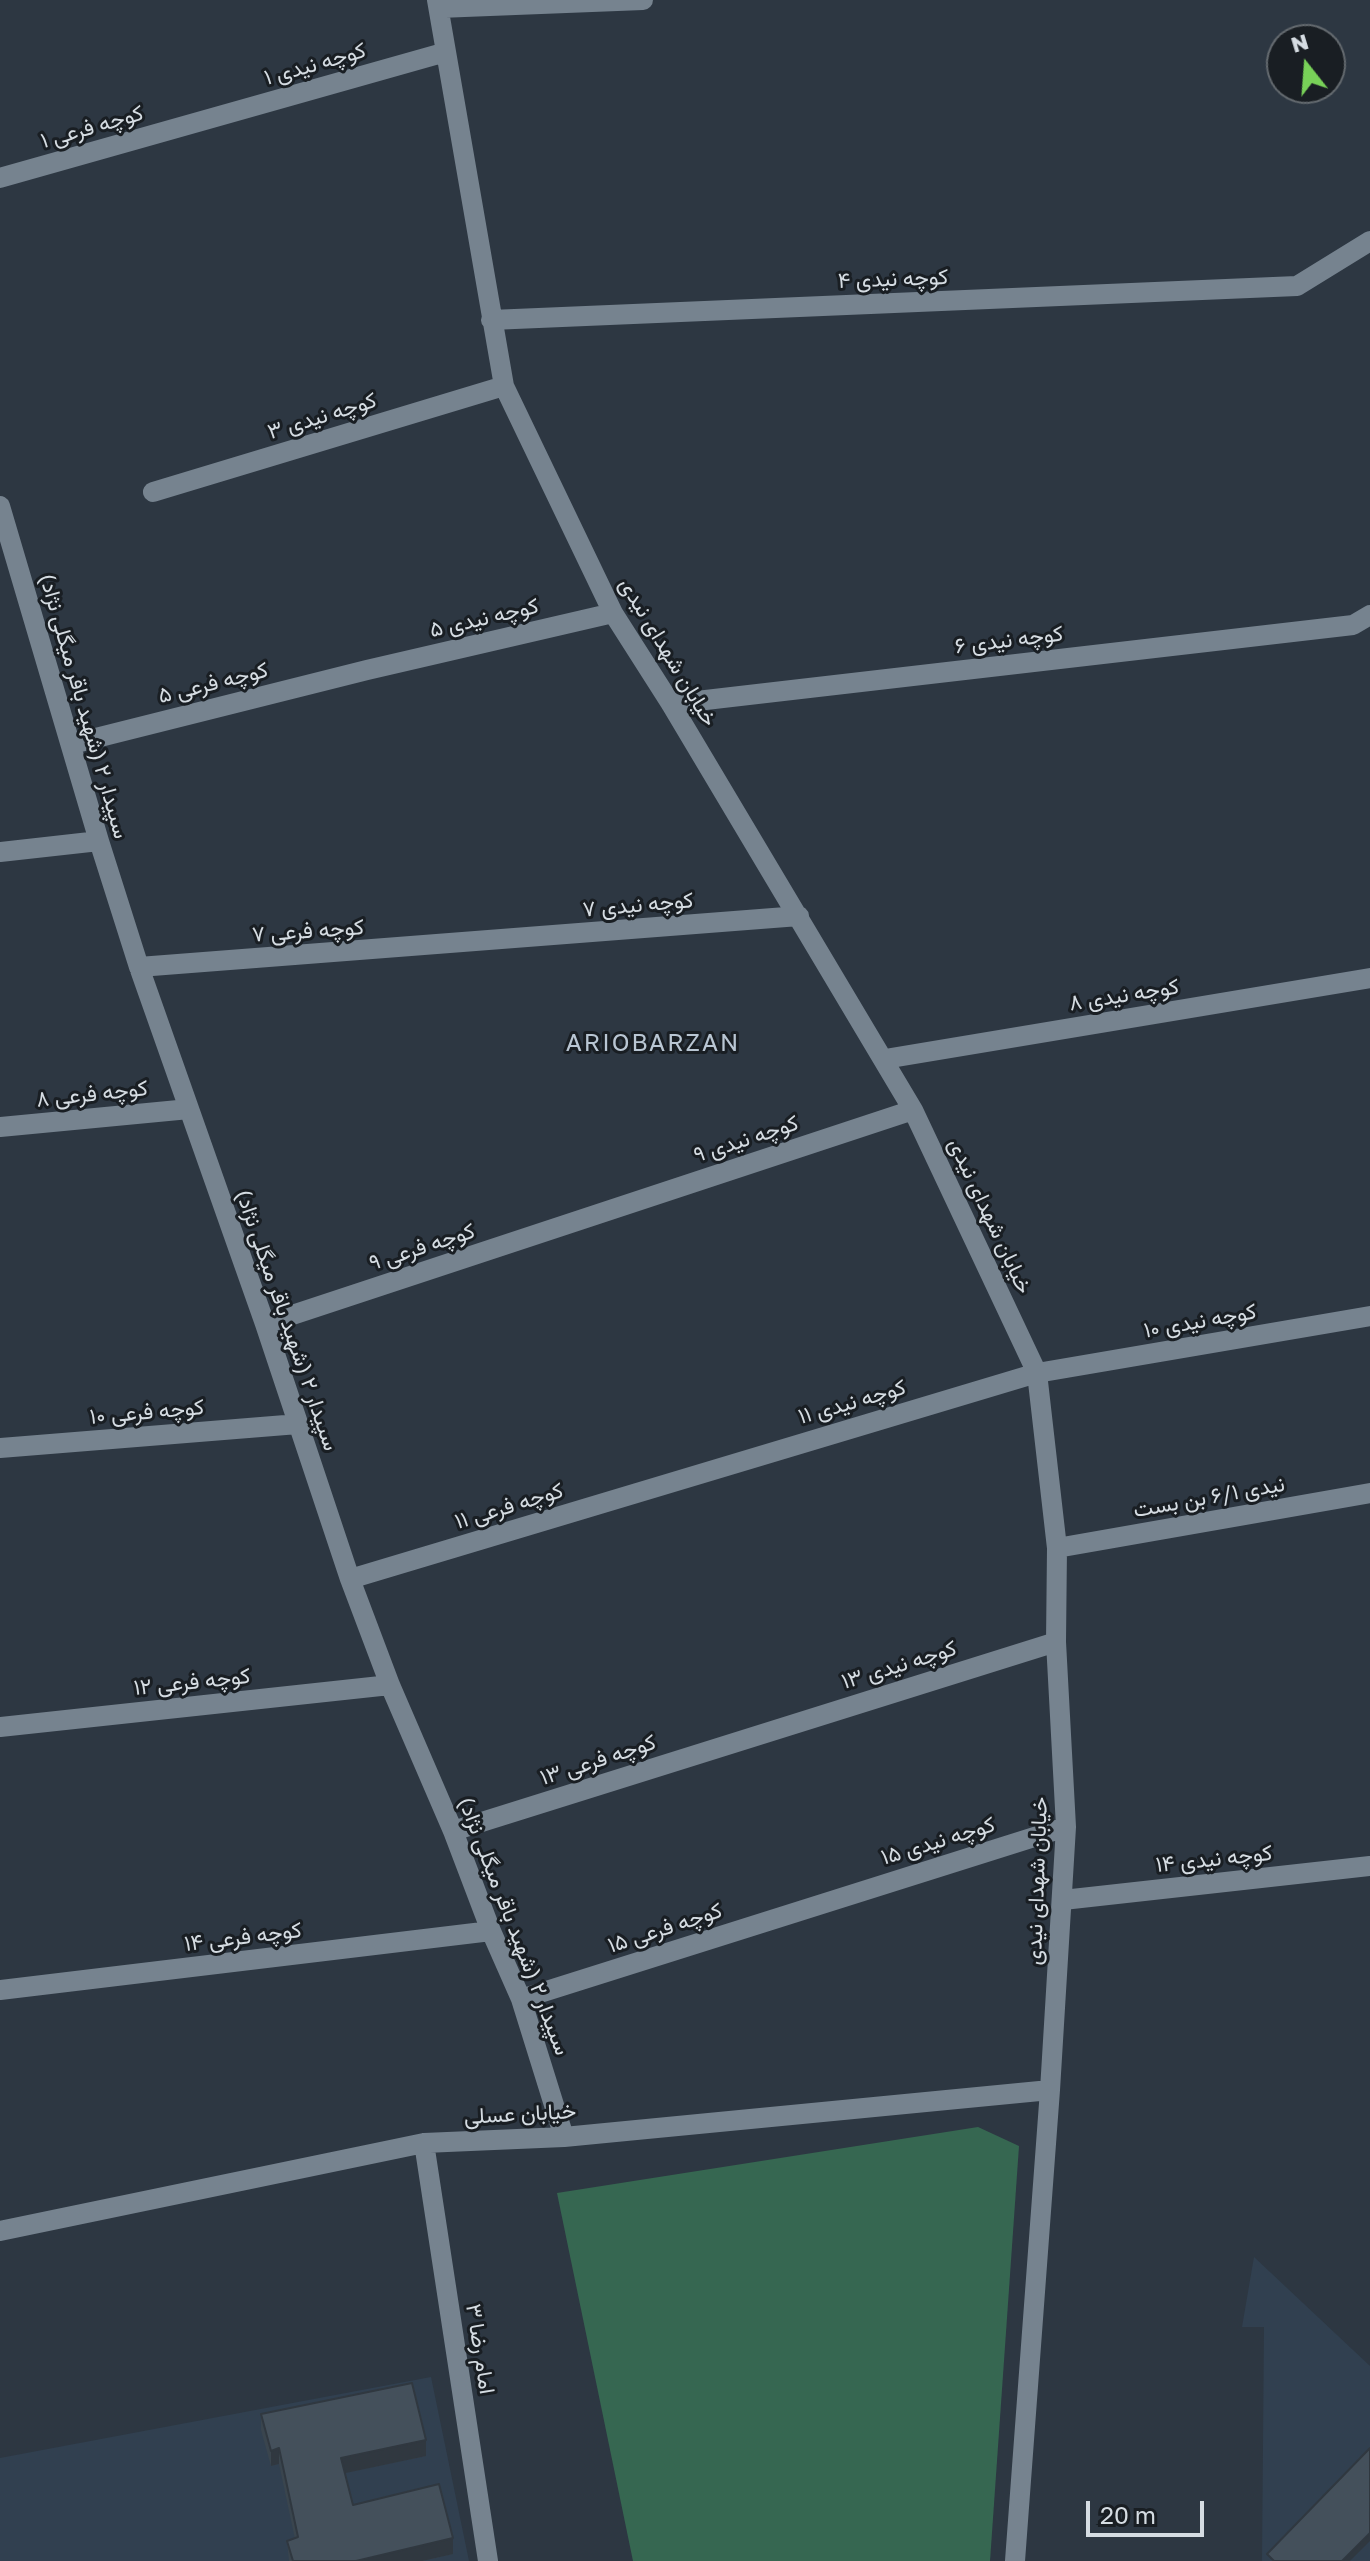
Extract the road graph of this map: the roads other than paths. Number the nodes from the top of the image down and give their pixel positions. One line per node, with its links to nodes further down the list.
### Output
1 (643, 0): 2 (street)
2 (438, 4): 3 (street, خیابان شهدای نیدی)
3 (446, 52): 4 (street, کوچه نیدی ۱); 7 (street, خیابان شهدای نیدی)
4 (197, 122): 5 (street, کوچه فرعی ۱)
5 (0, 178)
6 (1370, 241): 7 (street, کوچه نیدی ۴)
7 (491, 320): 8 (street, خیابان شهدای نیدی)
8 (504, 386): 9 (street, کوچه نیدی ۳); 12 (street, خیابان شهدای نیدی)
9 (153, 492)
10 (0, 506): 11 (street, سپیدار ۲ (شهید باقر میگلی نژاد))
11 (6, 544): 16 (street, سپیدار ۲ (شهید باقر میگلی نژاد))
12 (613, 613): 14 (street, کوچه نیدی ۵); 15 (street, خیابان شهدای نیدی)
13 (1362, 620): 15 (street, کوچه نیدی ۶)
14 (367, 670): 16 (street, کوچه فرعی ۵)
15 (671, 704): 19 (street, خیابان شهدای نیدی)
16 (72, 744): 17 (street, سپیدار ۲ (شهید باقر میگلی نژاد))
17 (99, 841): 18 (street); 21 (street, سپیدار ۲ (شهید باقر میگلی نژاد))
18 (0, 852)
19 (799, 916): 20 (street, کوچه نیدی ۷); 23 (street, خیابان شهدای نیدی)
20 (481, 942): 21 (street, کوچه فرعی ۷)
21 (139, 967): 24 (street, سپیدار ۲ (شهید باقر میگلی نژاد))
22 (1370, 978): 23 (street, کوچه نیدی ۸)
23 (885, 1059): 25 (street, خیابان شهدای نیدی)
24 (189, 1109): 26 (street, کوچه فرعی ۸); 29 (street, سپیدار ۲ (شهید باقر میگلی نژاد))
25 (913, 1110): 27 (street, کوچه نیدی ۹); 30 (street, خیابان شهدای نیدی)
26 (0, 1127)
27 (595, 1215): 29 (street, کوچه فرعی ۹)
28 (1370, 1316): 30 (street, کوچه نیدی ۱۰)
29 (265, 1324): 31 (street, سپیدار ۲ (شهید باقر میگلی نژاد))
30 (1037, 1373): 33 (street, کوچه نیدی ۱۱); 35 (street, خیابان شهدای نیدی)
31 (298, 1424): 32 (street, کوچه فرعی ۱۰); 36 (street, سپیدار ۲ (شهید باقر میگلی نژاد))
32 (0, 1448)
33 (681, 1478): 36 (street, کوچه فرعی ۱۱)
34 (1370, 1493): 35 (street, نیدی ۶/۱ بن بست)
35 (1057, 1548): 37 (street, خیابان شهدای نیدی)
36 (350, 1579): 38 (street, سپیدار ۲ (شهید باقر میگلی نژاد))
37 (1056, 1642): 40 (street, کوچه نیدی ۱۳); 41 (street, خیابان شهدای نیدی)
38 (390, 1685): 39 (street, کوچه فرعی ۱۲); 42 (street, سپیدار ۲ (شهید باقر میگلی نژاد))
39 (0, 1727)
40 (756, 1735): 42 (street, کوچه فرعی ۱۳)
41 (1066, 1827): 44 (street, خیابان شهدای نیدی); 45 (street, کوچه نیدی ۱۵)
42 (453, 1831): 46 (street, سپیدار ۲ (شهید باقر میگلی نژاد))
43 (1370, 1866): 44 (street, کوچه نیدی ۱۴)
44 (1063, 1900): 49 (street, خیابان شهدای نیدی)
45 (824, 1902): 48 (street, کوچه فرعی ۱۵)
46 (491, 1931): 47 (street, کوچه فرعی ۱۴); 48 (street, سپیدار ۲ (شهید باقر میگلی نژاد))
47 (0, 1990)
48 (521, 1999): 50 (street, سپیدار ۲ (شهید باقر میگلی نژاد))
49 (1050, 2090): 50 (street, خیابان عسلی); 54 (street, خیابان شهدای نیدی)
50 (564, 2137): 51 (street, خیابان عسلی)
51 (424, 2143): 52 (street, خیابان عسلی); 53 (street, امام رضا ۳)
52 (0, 2231)
53 (488, 2561)
54 (1015, 2561)

